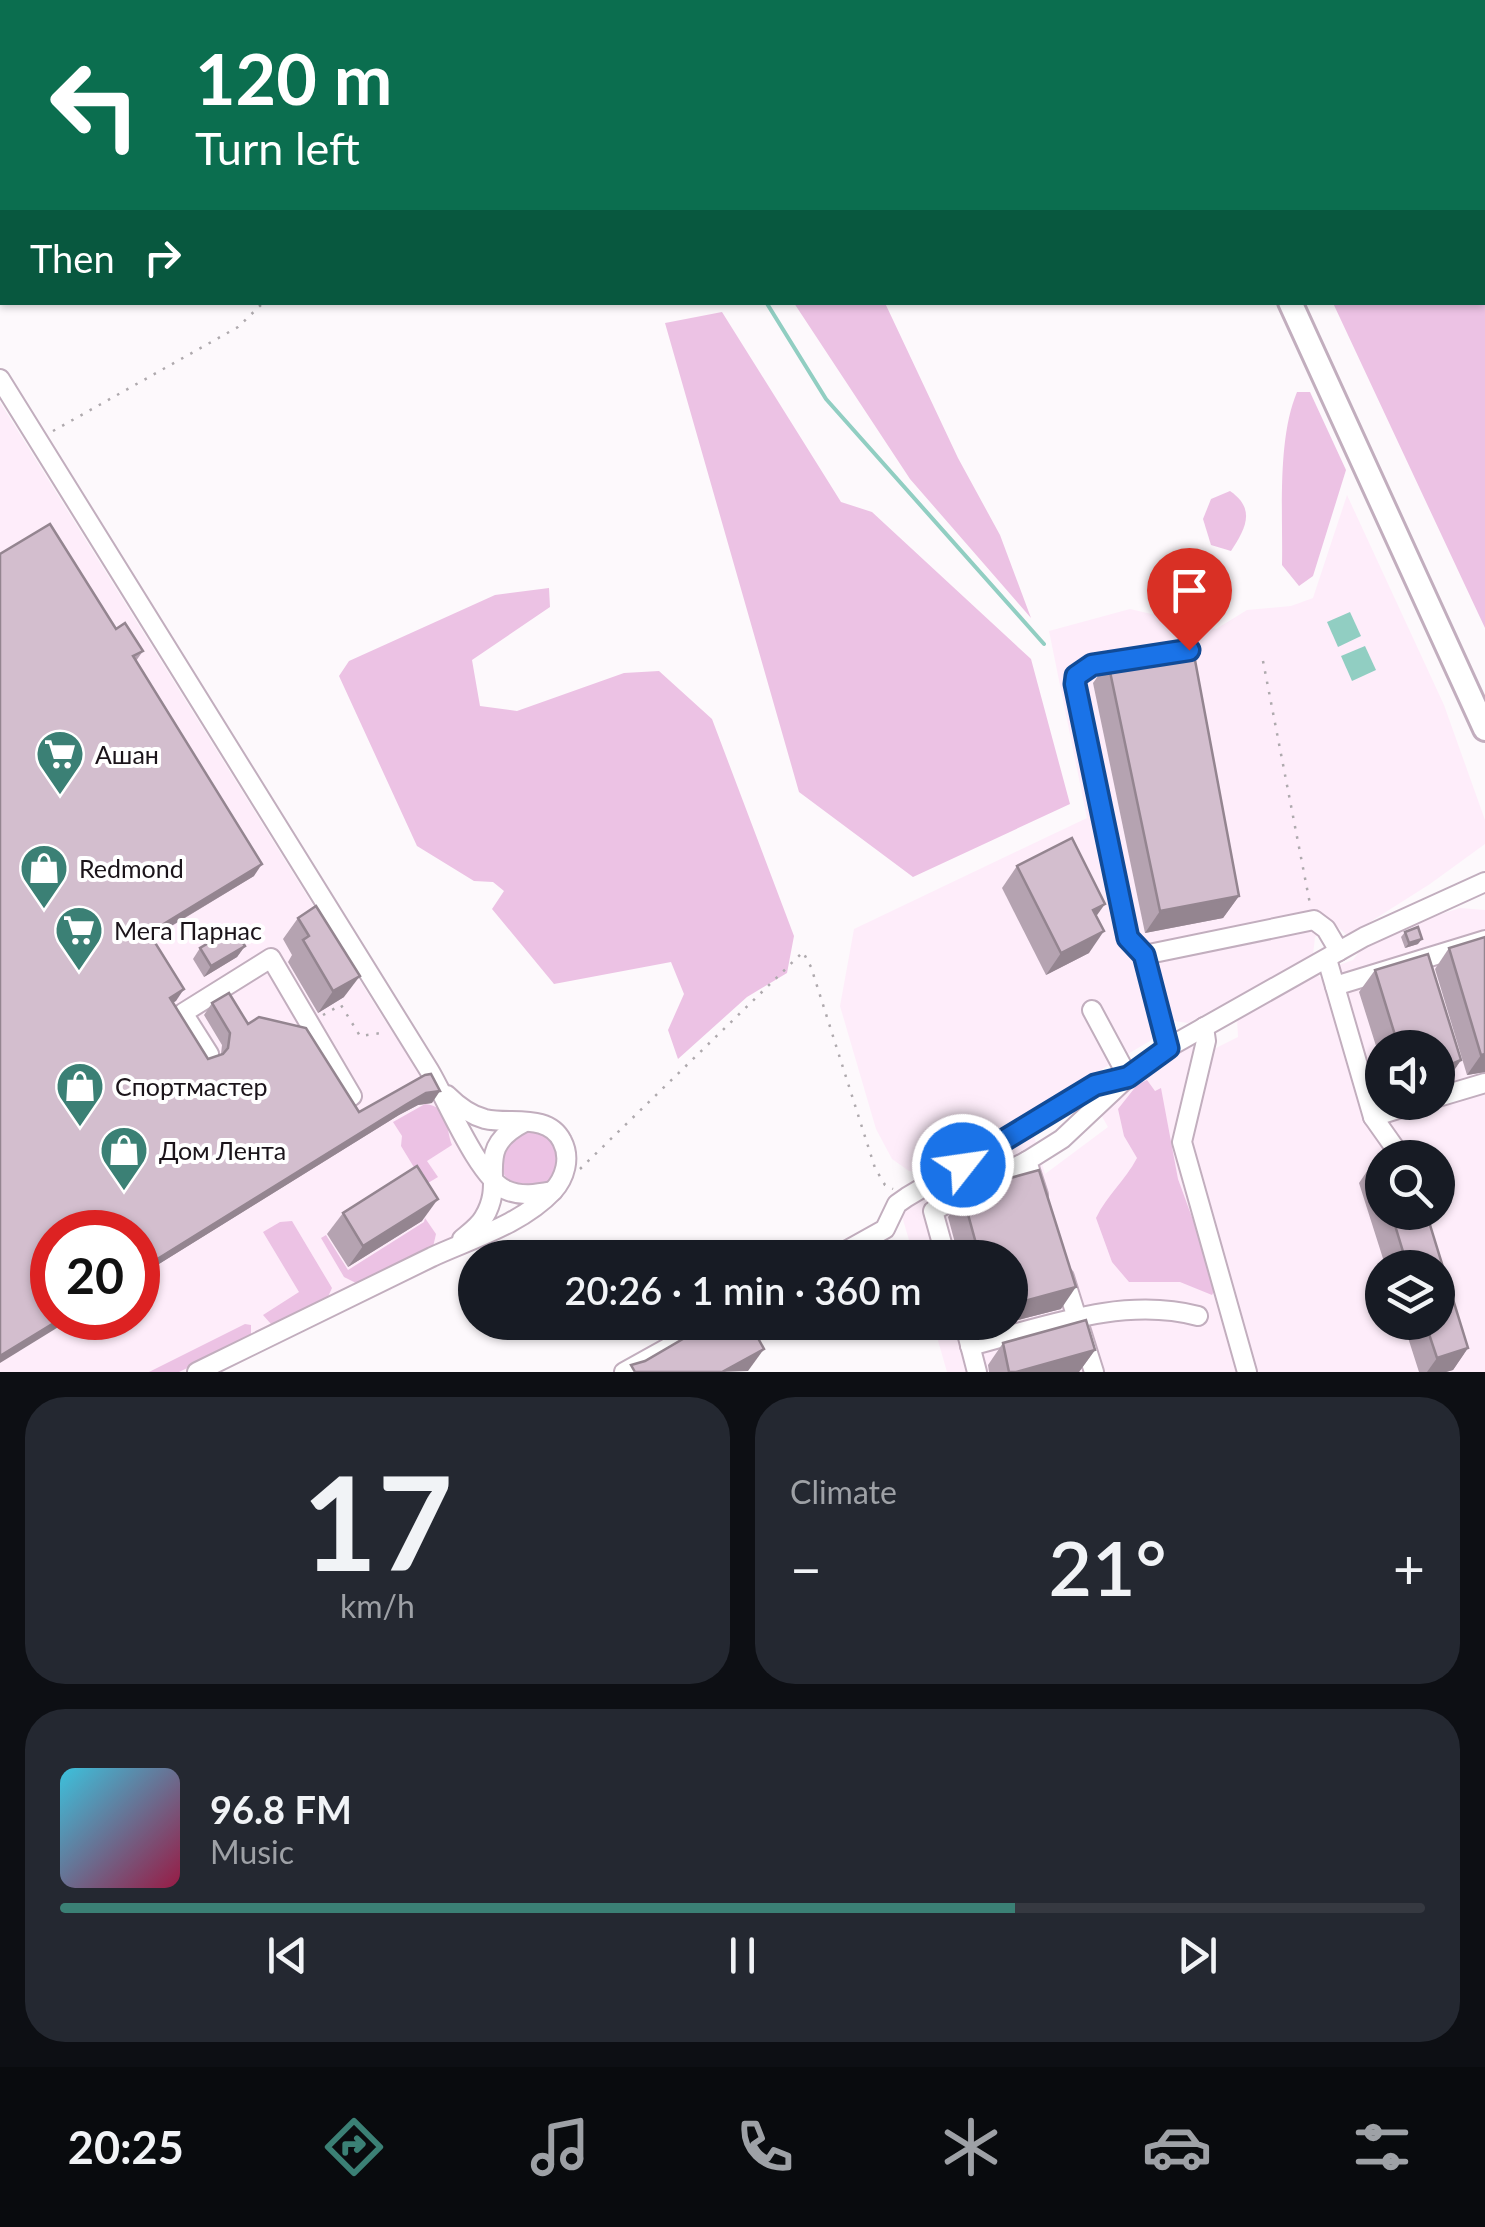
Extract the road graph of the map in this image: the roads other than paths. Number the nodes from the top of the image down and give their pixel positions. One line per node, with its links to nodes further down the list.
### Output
1 (1291, 305): 4 (main road)
2 (0, 379): 17 (street)
3 (1150, 656): 7 (street)
4 (1485, 728)
5 (1480, 888): 8 (street)
6 (1485, 940): 9 (street)
7 (1144, 955): 8 (street); 12 (street)
8 (1333, 955): 9 (street); 11 (street)
9 (1335, 986): 16 (street)
10 (1092, 1010): 14 (street)
11 (1204, 1028): 12 (street); 38 (street)
12 (1168, 1048): 14 (street)
13 (208, 1054): 19 (street)
14 (1128, 1077): 21 (street); 25 (street)
15 (1485, 1083): 18 (street)
16 (1365, 1089)
17 (441, 1090): 20 (street); 22 (street)
18 (1455, 1092)
19 (352, 1096)
20 (525, 1122): 22 (street); 23 (street)
21 (1027, 1160): 24 (street); 26 (street)
22 (493, 1181): 23 (street); 27 (street)
23 (557, 1185): 27 (street)
24 (1044, 1213)
25 (865, 1240)
26 (941, 1240)
27 (454, 1246): 34 (street)
28 (1060, 1266): 30 (street)
29 (1198, 1316): 30 (street)
30 (1077, 1319): 33 (street); 37 (street)
31 (682, 1340): 35 (street)
32 (968, 1340): 33 (street)
33 (970, 1346): 36 (street)
34 (197, 1372)
35 (624, 1372)
36 (977, 1372)
37 (1094, 1372)
38 (1247, 1372)

